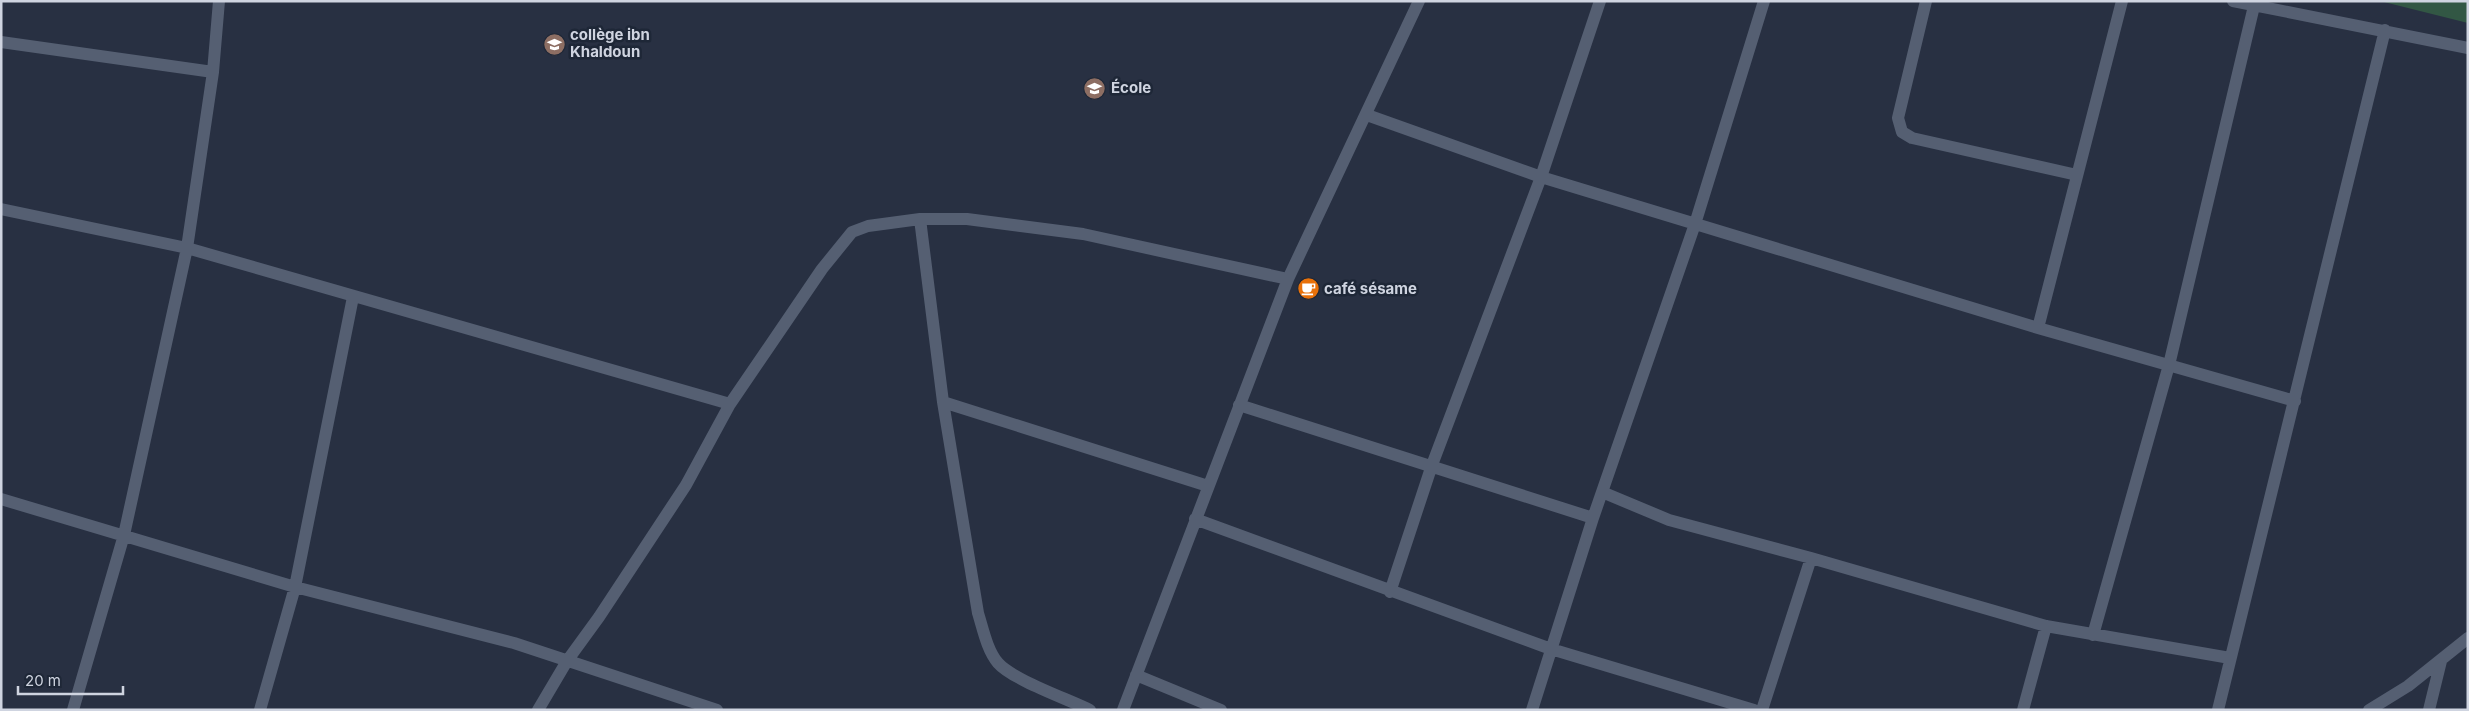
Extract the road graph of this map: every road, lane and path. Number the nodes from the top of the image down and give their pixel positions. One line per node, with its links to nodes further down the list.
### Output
1 (219, 1): 12 (street)
2 (1419, 1): 13 (street)
3 (1600, 1): 15 (street)
4 (1764, 1): 18 (street)
5 (1926, 1): 14 (street)
6 (2122, 1): 14 (street)
7 (2233, 1): 8 (street)
8 (2254, 6): 9 (street); 23 (street)
9 (2385, 30): 11 (street); 24 (street)
10 (1, 42): 12 (street)
11 (2468, 48)
12 (213, 72): 19 (street)
13 (1367, 116): 15 (street); 20 (street)
14 (2077, 175): 22 (street)
15 (1541, 177): 18 (street); 28 (street)
16 (1, 209): 19 (street)
17 (920, 219): 20 (street); 25 (street); 26 (street)
18 (1695, 224): 22 (street); 30 (street)
19 (187, 248): 21 (street); 34 (street)
20 (1288, 279): 27 (street)
21 (353, 297): 26 (street); 36 (street)
22 (2038, 328): 23 (street)
23 (2169, 365): 24 (street); 39 (street)
24 (2295, 401): 42 (street)
25 (944, 402): 29 (street); 50 (street)
26 (730, 404): 44 (street)
27 (1239, 405): 28 (street); 29 (street)
28 (1432, 465): 33 (street); 37 (street)
29 (1208, 486): 32 (street)
30 (1602, 492): 33 (street); 35 (street)
31 (1, 499): 34 (street)
32 (1195, 518): 37 (street); 45 (street)
33 (1593, 518): 41 (street)
34 (124, 536): 36 (street); 46 (street)
35 (1812, 558): 38 (street); 55 (street)
36 (295, 586): 44 (street); 47 (street)
37 (1390, 592): 41 (street)
38 (2046, 626): 39 (street); 56 (street)
39 (2093, 635): 42 (street)
40 (2468, 638): 43 (street)
41 (1551, 649): 53 (street); 54 (street)
42 (2230, 658): 57 (street)
43 (2442, 660): 58 (street); 59 (street)
44 (567, 661): 48 (street); 49 (street)
45 (1136, 675): 51 (street); 52 (street)
46 (73, 710)
47 (260, 710)
48 (538, 710)
49 (717, 710)
50 (1090, 710)
51 (1123, 710)
52 (1221, 710)
53 (1532, 710)
54 (1754, 710)
55 (1762, 710)
56 (2023, 710)
57 (2218, 710)
58 (2369, 710)
59 (2429, 710)

